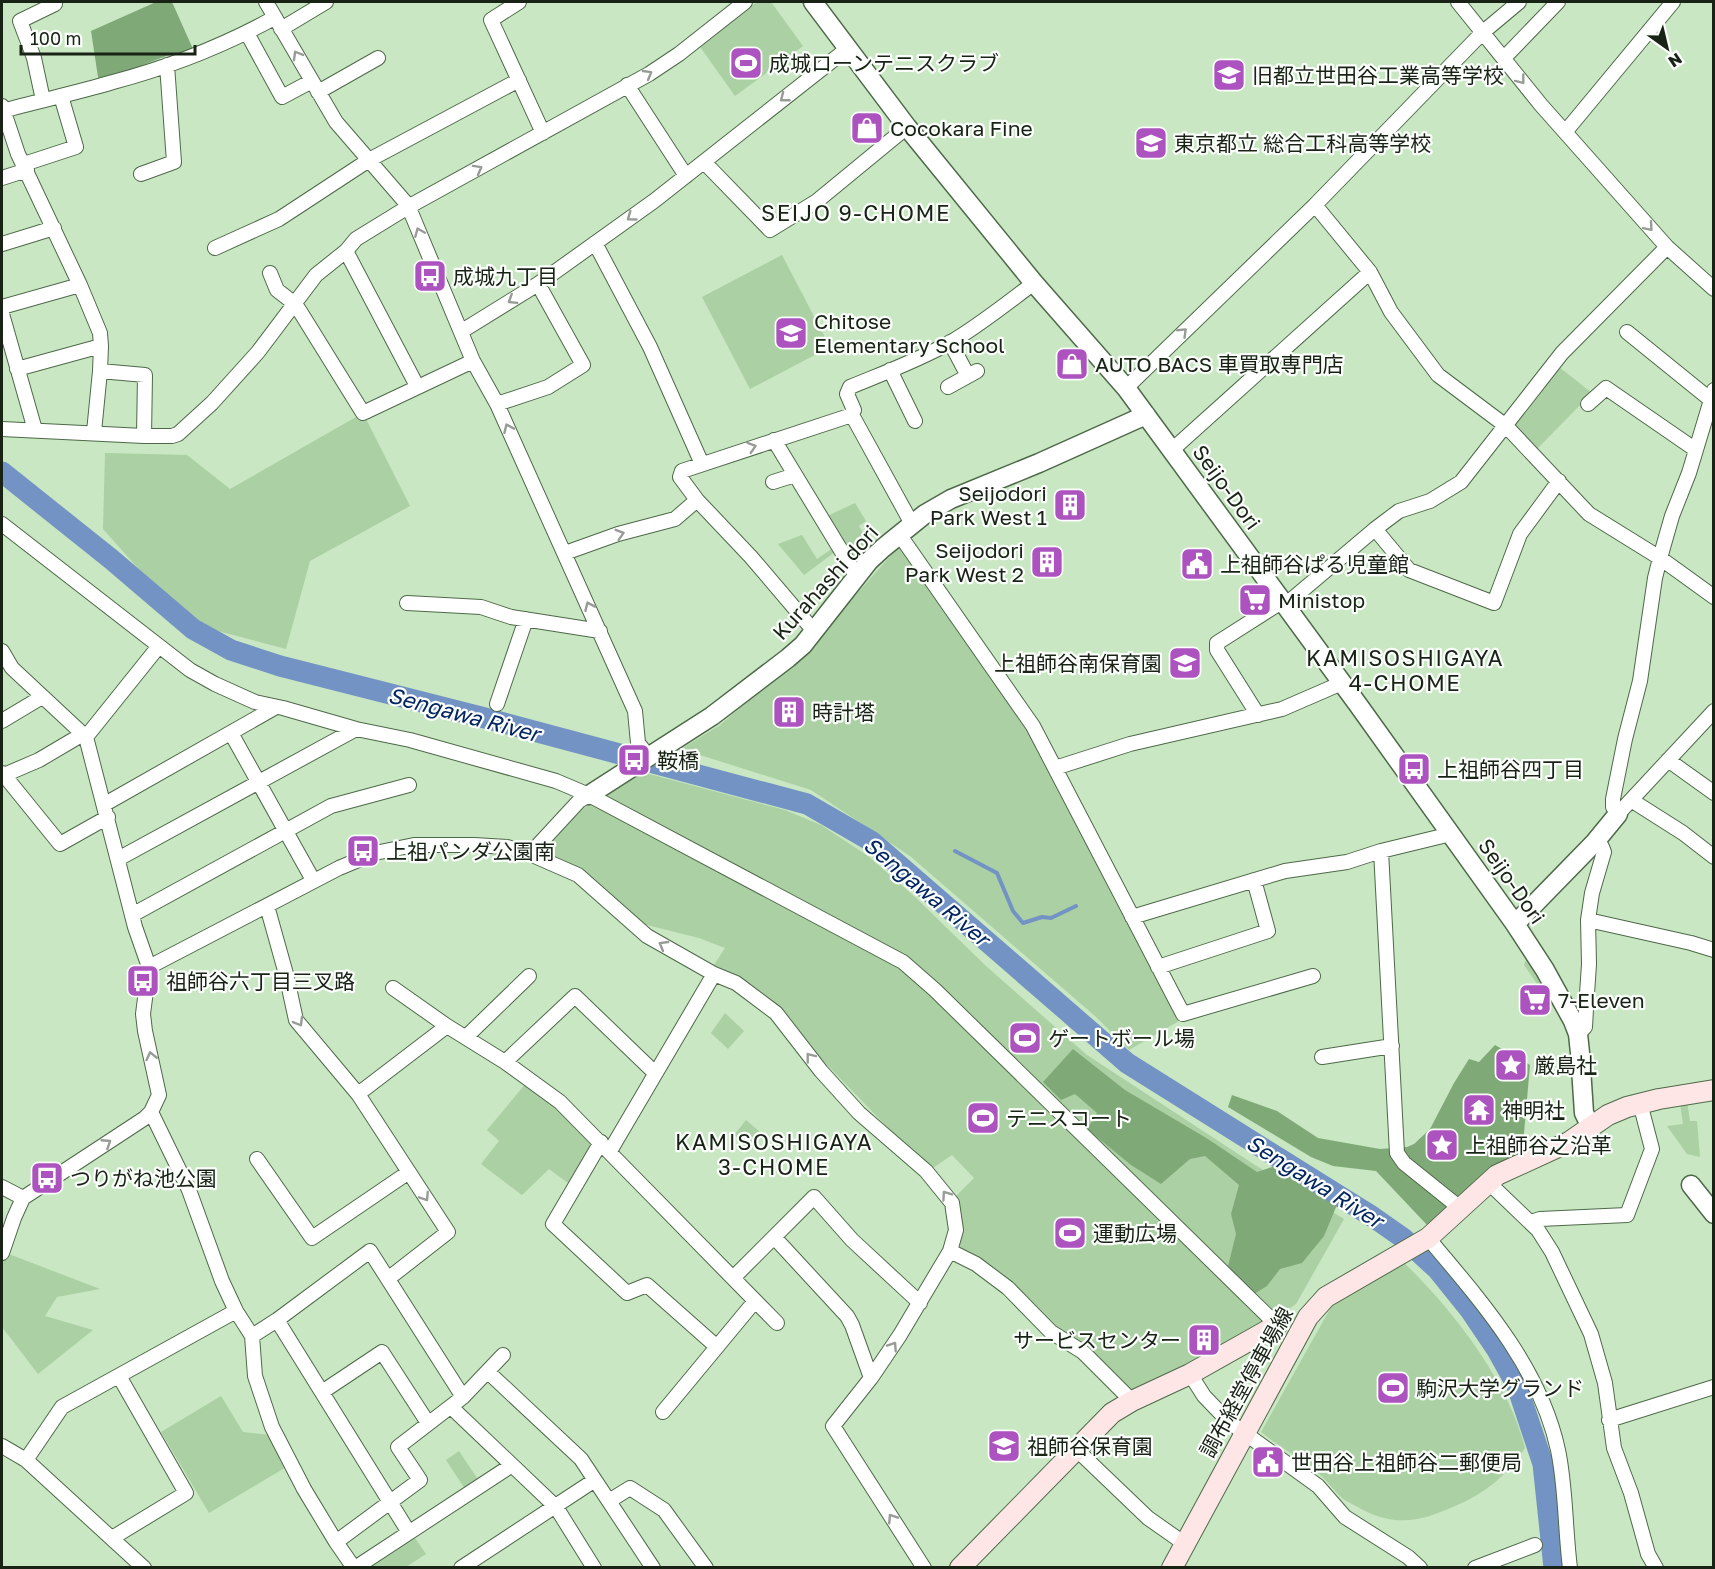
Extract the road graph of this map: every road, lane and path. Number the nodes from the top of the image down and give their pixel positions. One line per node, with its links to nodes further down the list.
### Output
1 (266, 2): 11 (street)
2 (326, 2): 11 (street)
3 (519, 2): 18 (street)
4 (746, 2): 19 (street, one-way to 4)
5 (1458, 2): 13 (street)
6 (1519, 2): 13 (street)
7 (1558, 2): 16 (street)
8 (1673, 2): 25 (street)
9 (55, 4): 22 (street)
10 (820, 4): 14 (street, Seijo-Dori)
11 (278, 23): 12 (street); 20 (street, one-way to 11)
12 (247, 33): 17 (street); 20 (street)
13 (1482, 33): 16 (street); 33 (street)
14 (847, 49): 24 (street, Seijo-Dori); 28 (street, one-way to 28)
15 (378, 58): 20 (street)
16 (1504, 58): 25 (street, one-way to 25)
17 (167, 66): 21 (street); 30 (street)
18 (519, 80): 26 (street); 27 (street)
19 (627, 85): 26 (street); 31 (street)
20 (315, 87): 27 (street)
21 (62, 96): 22 (street); 29 (street)
22 (43, 100): 23 (street)
23 (2, 109): 29 (street)
24 (907, 127): 28 (street); 43 (street, Seijo-Dori)
25 (1566, 131): 38 (street, one-way to 38)
26 (543, 133): 34 (street, one-way to 26)
27 (369, 160): 34 (street); 39 (street)
28 (704, 162): 31 (street)
29 (25, 167): 32 (street); 35 (street)
30 (141, 174)
31 (686, 176): 36 (street, one-way to 36)
32 (2, 178)
33 (1315, 205): 41 (street); 61 (street, one-way to 33)
34 (408, 207): 40 (street); 50 (street, one-way to 34)
35 (54, 228): 37 (street); 45 (street)
36 (595, 243): 44 (street); 76 (street)
37 (2, 244)
38 (1667, 247): 46 (street); 68 (street)
39 (215, 248)
40 (346, 251): 47 (street); 59 (street)
41 (1370, 272): 68 (street); 74 (street)
42 (270, 273): 47 (street)
43 (1034, 283): 53 (street); 61 (street, Seijo-Dori)
44 (538, 284): 50 (street, one-way to 50); 63 (street)
45 (81, 285): 48 (street); 54 (street)
46 (1713, 289)
47 (295, 304): 59 (street); 72 (street)
48 (2, 307)
49 (2, 314): 51 (street)
50 (462, 331): 55 (street)
51 (4, 332): 56 (street)
52 (1627, 332): 62 (street)
53 (950, 342): 57 (street); 60 (street)
54 (102, 346): 56 (street); 58 (street)
55 (473, 361): 59 (street); 63 (street)
56 (17, 369): 70 (street)
57 (890, 370): 65 (street); 67 (street)
58 (100, 371): 71 (street); 72 (street)
59 (417, 386)
60 (948, 387)
61 (1126, 388): 66 (street, Seijo-Dori)
62 (1712, 395): 75 (street)
63 (497, 404): 84 (street, one-way to 63)
64 (1588, 404): 75 (street)
65 (852, 415): 73 (street); 82 (street)
66 (1146, 415): 74 (street, Seijo-Dori); 82 (street, Kurahashi dori)
67 (915, 421)
68 (1506, 426): 79 (street); 83 (street)
69 (2, 429): 70 (street)
70 (35, 430): 71 (street)
71 (94, 432): 72 (street)
72 (144, 436)
73 (774, 440): 76 (street, one-way to 73); 77 (street)
74 (1172, 450): 89 (street, Seijo-Dori)
75 (1696, 450): 85 (street)
76 (702, 464): 80 (street)
77 (795, 475): 78 (street); 86 (street)
78 (773, 482)
79 (1559, 482): 83 (street); 85 (street)
80 (697, 500): 84 (street, one-way to 80); 91 (street)
81 (2, 525): 93 (street)
82 (905, 529): 86 (street, Kurahashi dori); 107 (street)
83 (1375, 529): 89 (street)
84 (565, 553): 92 (street, one-way to 84)
85 (1660, 558): 87 (street); 115 (street)
86 (856, 575): 91 (street, Kurahashi dori)
87 (1713, 597)
88 (407, 603): 90 (street)
89 (1284, 603): 95 (street, Seijo-Dori); 100 (street)
90 (526, 619): 92 (street); 97 (street)
91 (814, 631): 105 (street, Kurahashi dori)
92 (600, 632): 105 (street)
93 (159, 646): 98 (street); 104 (street)
94 (2, 651): 96 (street)
95 (1342, 683): 100 (street); 117 (street, Seijo-Dori)
96 (42, 697): 101 (street); 104 (street)
97 (497, 704)
98 (276, 707): 102 (street); 103 (street)
99 (1713, 711): 106 (street)
100 (1258, 715): 107 (street)
101 (2, 722)
102 (356, 729): 109 (street); 112 (street)
103 (231, 733): 109 (street); 114 (street)
104 (85, 736): 108 (street); 114 (street)
105 (650, 747): 112 (street, Kurahashi dori)
106 (1668, 760): 111 (street); 113 (street)
107 (1055, 768): 127 (street)
108 (3, 774): 114 (street)
109 (257, 782): 116 (street); 122 (street)
110 (409, 785): 116 (street)
111 (1713, 793)
112 (589, 795): 120 (street); 170 (street)
113 (1631, 800): 115 (street); 121 (street)
114 (106, 810): 122 (street)
115 (1618, 814): 118 (street)
116 (284, 831): 123 (street); 126 (street)
117 (1451, 834): 119 (street); 129 (street, Seijo-Dori)
118 (1595, 843): 128 (street); 129 (street)
119 (1382, 851): 124 (street); 140 (street)
120 (530, 854): 123 (street); 133 (street, one-way to 120)
121 (1713, 857)
122 (118, 859): 126 (street)
123 (313, 880): 125 (street)
124 (1254, 880): 127 (street); 131 (street)
125 (267, 906): 132 (street); 145 (street, one-way to 145)
126 (132, 915): 132 (street)
127 (1132, 917): 131 (street)
128 (1588, 920): 130 (street); 138 (street)
129 (1515, 924): 138 (street, Seijo-Dori)
130 (1713, 950)
131 (1158, 966): 135 (street)
132 (149, 968): 147 (street, one-way to 132)
133 (714, 974): 143 (street); 161 (street, one-way to 133)
134 (529, 976): 139 (street)
135 (1313, 976)
136 (393, 988): 137 (street)
137 (447, 1026): 139 (street); 145 (street)
138 (1578, 1034): 148 (street, Seijo-Dori)
139 (466, 1037): 142 (street)
140 (1392, 1046): 141 (street); 156 (street)
141 (1322, 1058)
142 (505, 1062): 143 (street); 149 (street)
143 (656, 1073): 149 (street)
144 (1713, 1090): 146 (main road)
145 (358, 1094): 151 (street)
146 (1640, 1103): 148 (main road); 158 (street)
147 (151, 1112): 155 (street, one-way to 147); 167 (street)
148 (1591, 1127): 152 (main road)
149 (605, 1146): 164 (street); 172 (street)
150 (257, 1159): 151 (street)
151 (409, 1172): 163 (street, one-way to 163)
152 (1488, 1182): 156 (main road); 158 (street)
153 (1691, 1185): 157 (street)
154 (2, 1188): 155 (street)
155 (23, 1198): 162 (street)
156 (1460, 1208): 160 (main road)
157 (1713, 1214)
158 (1531, 1221): 184 (street)
159 (774, 1237): 164 (street); 166 (street); 177 (street)
160 (1426, 1240): 186 (main road, 調布経堂停車場線); 211 (street)
161 (950, 1251): 166 (street); 181 (street)
162 (2, 1253)
163 (389, 1278): 168 (street); 180 (street)
164 (733, 1278): 165 (street)
165 (755, 1300): 169 (street); 172 (street)
166 (920, 1303): 177 (street, one-way to 166)
167 (236, 1311): 171 (street); 176 (street)
168 (277, 1320): 171 (street); 179 (street)
169 (777, 1323)
170 (1277, 1325): 175 (main road)
171 (252, 1336): 197 (street)
172 (717, 1347): 183 (street)
173 (503, 1355): 174 (street)
174 (488, 1372): 180 (street); 191 (street)
175 (1190, 1374): 181 (main road); 186 (street)
176 (119, 1376): 189 (street); 196 (street)
177 (871, 1378): 206 (street, one-way to 177)
178 (1713, 1387): 184 (street)
179 (322, 1392): 185 (street); 193 (street)
180 (463, 1397): 182 (street)
181 (1132, 1401): 188 (main road)
182 (451, 1407): 185 (street); 190 (street)
183 (663, 1412)
184 (1609, 1420): 212 (street)
185 (429, 1423): 193 (street)
186 (1245, 1433): 198 (main road, 調布経堂停車場線); 209 (street)
187 (2, 1446): 189 (street)
188 (1077, 1450): 198 (street); 207 (main road)
189 (26, 1460): 196 (street)
190 (512, 1465): 194 (street); 195 (street)
191 (595, 1480): 192 (street); 194 (street)
192 (609, 1501): 204 (street); 205 (street)
193 (390, 1502): 195 (street); 197 (street)
194 (556, 1507): 200 (street); 201 (street)
195 (408, 1531): 203 (street)
196 (112, 1538): 202 (street)
197 (336, 1542): 203 (street)
198 (1185, 1544): 208 (main road, 調布経堂停車場線)
199 (1535, 1545): 210 (street)
200 (468, 1565)
201 (593, 1567)
202 (144, 1568)
203 (355, 1568)
204 (653, 1568)
205 (706, 1568)
206 (924, 1568)
207 (960, 1568)
208 (1172, 1568)
209 (1420, 1568)
210 (1475, 1568)
211 (1570, 1568)
212 (1656, 1568)

